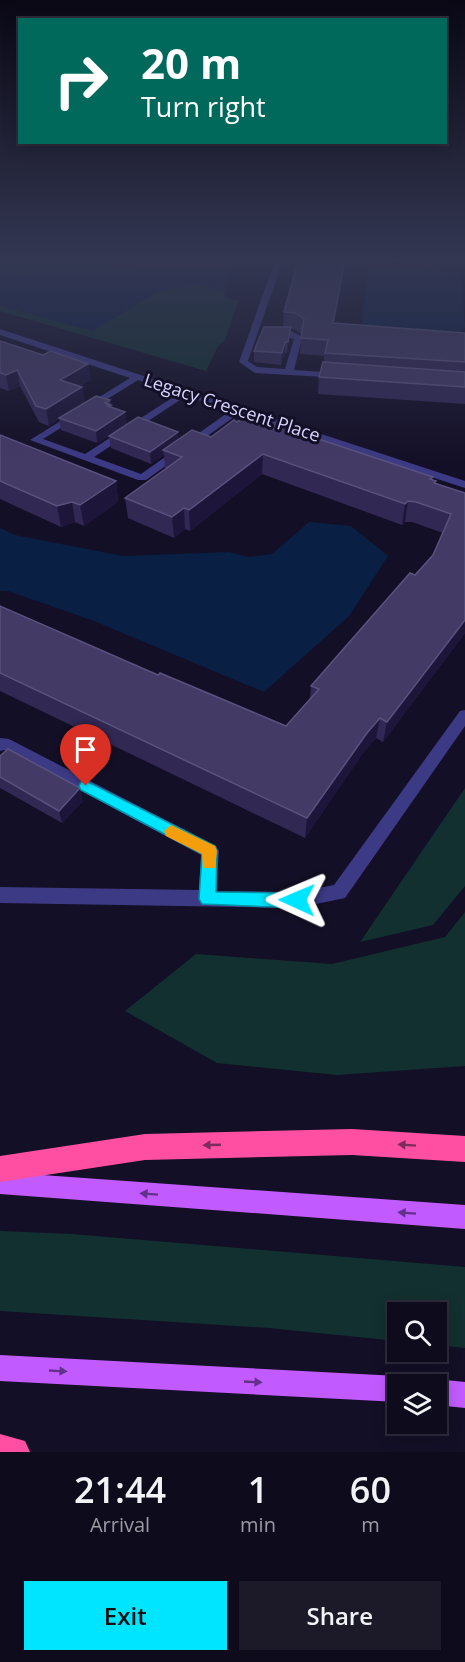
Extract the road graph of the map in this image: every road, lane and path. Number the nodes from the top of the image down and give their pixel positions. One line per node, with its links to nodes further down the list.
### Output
1 (255, 328): 2 (street)
2 (254, 331): 4 (street); 4 (street)
3 (0, 332): 6 (street, Legacy Crescent Place)
4 (290, 372): 5 (street)
5 (348, 376)
6 (138, 377): 7 (street, Legacy Crescent Place); 9 (street)
7 (185, 393): 8 (street, Legacy Crescent Place); 9 (street)
8 (237, 410): 9 (street); 10 (street, Legacy Crescent Place)
9 (86, 458)
10 (465, 485)
11 (465, 715): 14 (street)
12 (0, 745): 14 (street)
13 (0, 895): 14 (street)
14 (207, 899)
15 (465, 1149): 16 (highway, one-way to 16)
16 (0, 1169)
17 (0, 1183): 18 (main road, one-way to 17)
18 (465, 1217)
19 (0, 1368): 20 (main road, one-way to 20)
20 (387, 1388)
21 (447, 1393): 22 (main road)
22 (465, 1395)
23 (0, 1450): 24 (highway)
24 (14, 1452)

